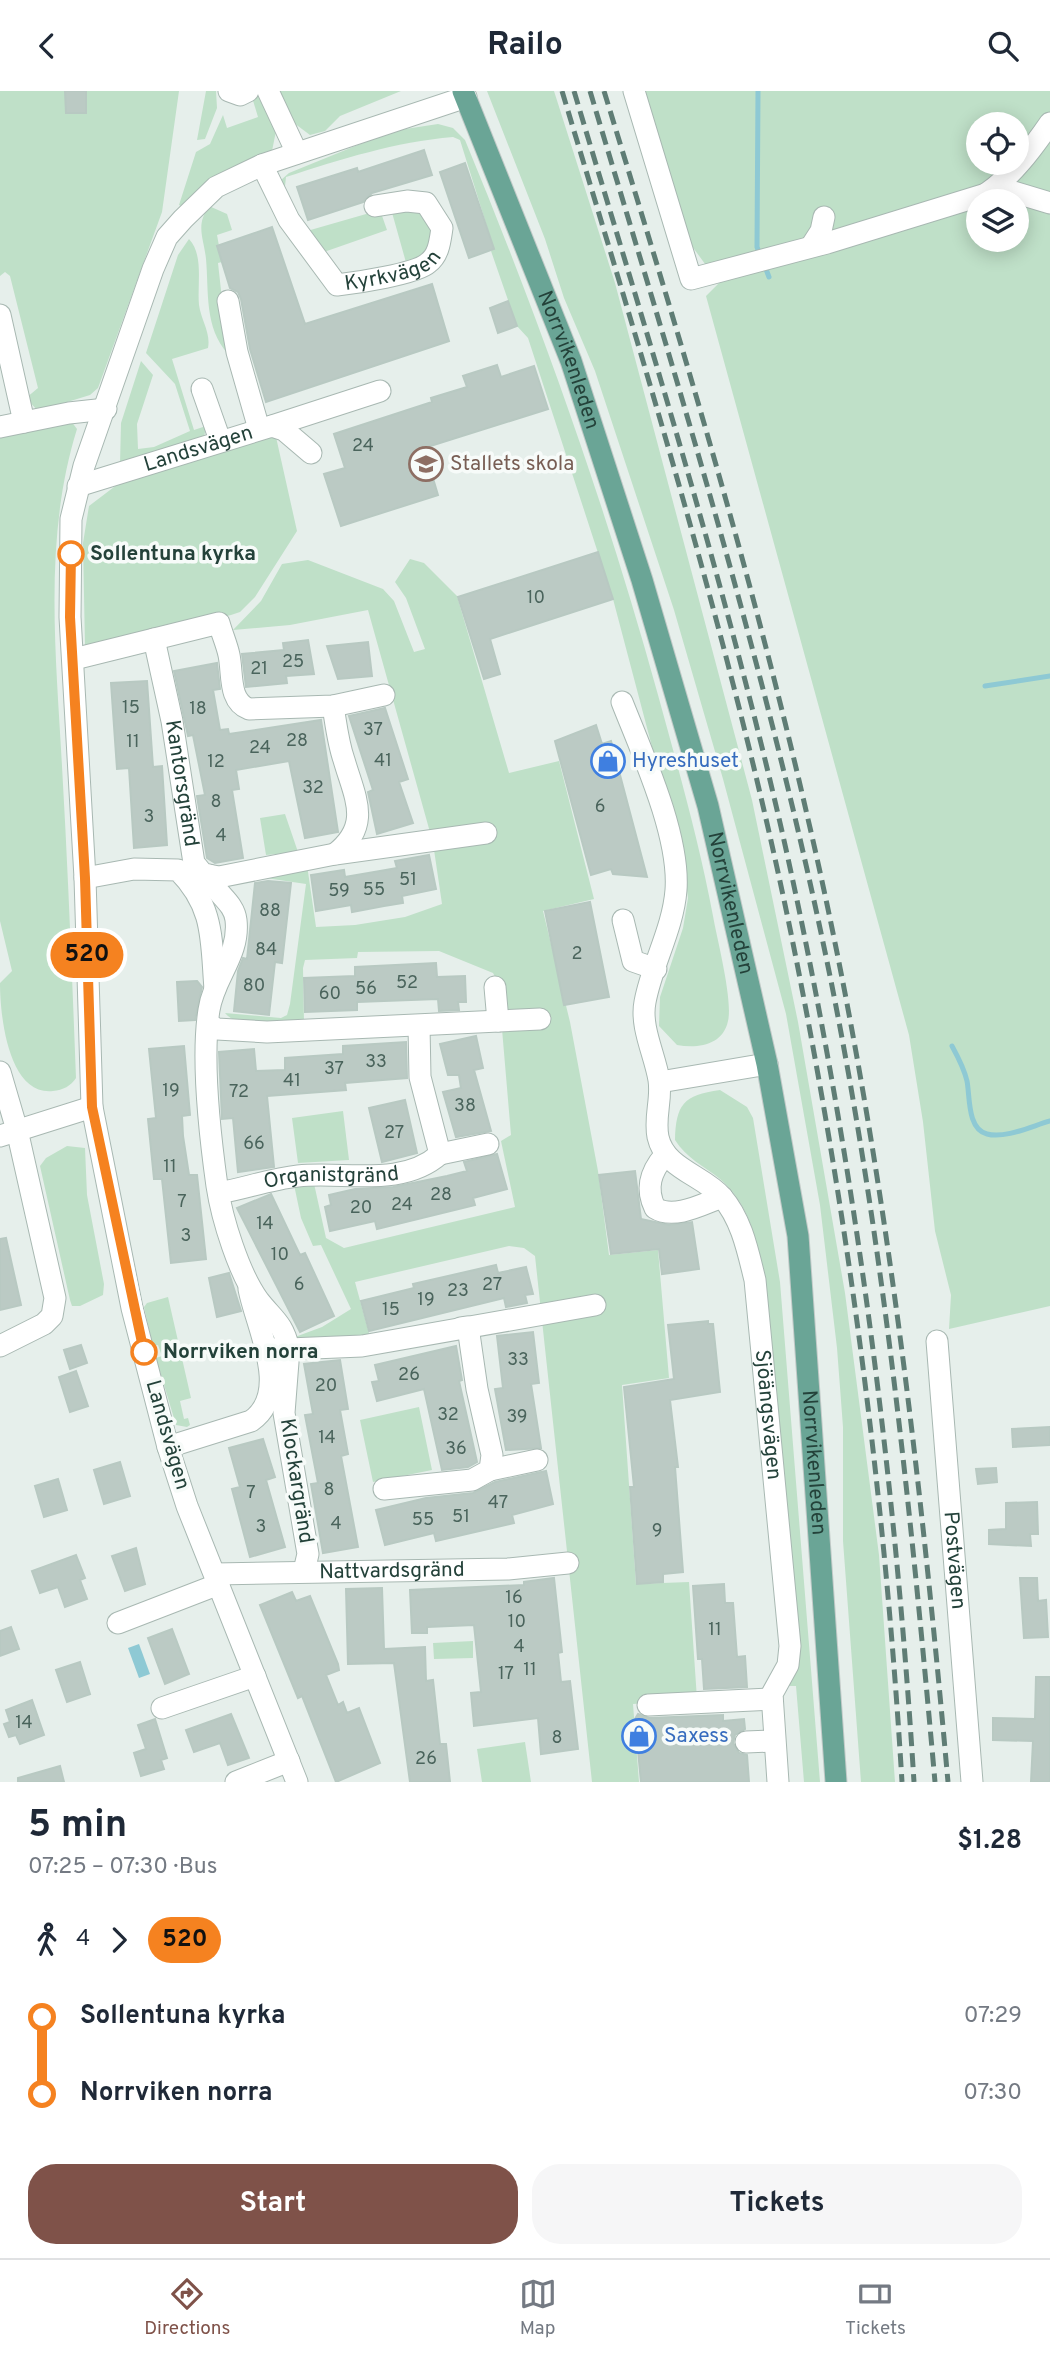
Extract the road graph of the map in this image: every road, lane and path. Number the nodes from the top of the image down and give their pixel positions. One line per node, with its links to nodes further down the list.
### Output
1 (229, 91): 2 (street)
2 (248, 91)
3 (268, 91): 7 (street)
4 (634, 91): 15 (street)
5 (464, 94): 7 (street); 44 (main road, Norrvikenleden)
6 (1050, 123): 9 (street)
7 (297, 153): 8 (street)
8 (262, 165): 13 (street, Kyrkvägen); 20 (street)
9 (992, 189)
10 (1029, 197): 12 (street)
11 (966, 200): 15 (street)
12 (1050, 203)
13 (375, 206)
14 (824, 217): 15 (street)
15 (812, 246)
16 (228, 301): 23 (street)
17 (0, 315): 21 (street)
18 (202, 389): 24 (street)
19 (380, 391): 23 (street)
20 (106, 409): 21 (street); 26 (street, Landsvägen)
21 (24, 422): 22 (street)
22 (0, 427)
23 (265, 427): 24 (street, Landsvägen); 25 (street, Landsvägen)
24 (220, 440): 26 (street, Landsvägen)
25 (311, 453)
26 (78, 487): 28 (street, Landsvägen)
27 (154, 639): 28 (street); 31 (street); 35 (street, Kantorsgränd)
28 (74, 659): 34 (street, Landsvägen)
29 (384, 695): 31 (street)
30 (622, 702): 37 (street)
31 (333, 706): 33 (street)
32 (486, 833): 33 (street, Kantorsgränd)
33 (335, 854): 35 (street, Kantorsgränd)
34 (85, 878): 35 (street, Kantorsgränd); 47 (street, Landsvägen)
35 (208, 886): 39 (street, Kantorsgränd); 39 (street)
36 (623, 920): 37 (street)
37 (656, 968): 46 (street)
38 (495, 986): 41 (street)
39 (215, 991): 42 (street)
40 (540, 1019): 41 (street)
41 (498, 1021): 43 (street)
42 (208, 1024): 43 (street); 52 (street)
43 (419, 1025): 50 (street)
44 (767, 1064): 46 (street); 79 (main road, Norrvikenleden)
45 (0, 1072): 48 (street)
46 (660, 1082): 51 (street)
47 (92, 1107): 48 (street); 61 (street, Landsvägen)
48 (8, 1133): 58 (street)
49 (488, 1144): 50 (street, Organistgränd)
50 (440, 1154): 52 (street, Organistgränd)
51 (666, 1156): 53 (street, Sjöängsvägen); 53 (street)
52 (219, 1193): 54 (street)
53 (722, 1196): 70 (street, Sjöängsvägen)
54 (248, 1280): 59 (street); 60 (street)
55 (595, 1305): 56 (street)
56 (461, 1328): 60 (street); 63 (street)
57 (937, 1341): 80 (street, Postvägen)
58 (0, 1346)
59 (265, 1349): 60 (street); 61 (street, Klockargränd)
60 (289, 1349): 66 (street, Klockargränd)
61 (168, 1447): 67 (street, Landsvägen)
62 (537, 1460): 63 (street)
63 (490, 1470): 64 (street)
64 (384, 1489)
65 (568, 1563): 66 (street, Nattvardsgränd)
66 (304, 1571): 67 (street, Nattvardsgränd)
67 (217, 1579): 68 (street, Nattvardsgränd); 69 (street, Landsvägen)
68 (118, 1623)
69 (257, 1681): 72 (street); 75 (street, Landsvägen)
70 (772, 1699): 71 (street); 73 (street, Sjöängsvägen)
71 (648, 1705)
72 (165, 1714)
73 (774, 1741): 74 (street); 78 (street, Sjöängsvägen)
74 (746, 1742)
75 (289, 1761): 76 (street); 77 (street, Landsvägen)
76 (236, 1782)
77 (297, 1782)
78 (778, 1782)
79 (838, 1782)
80 (972, 1782)

